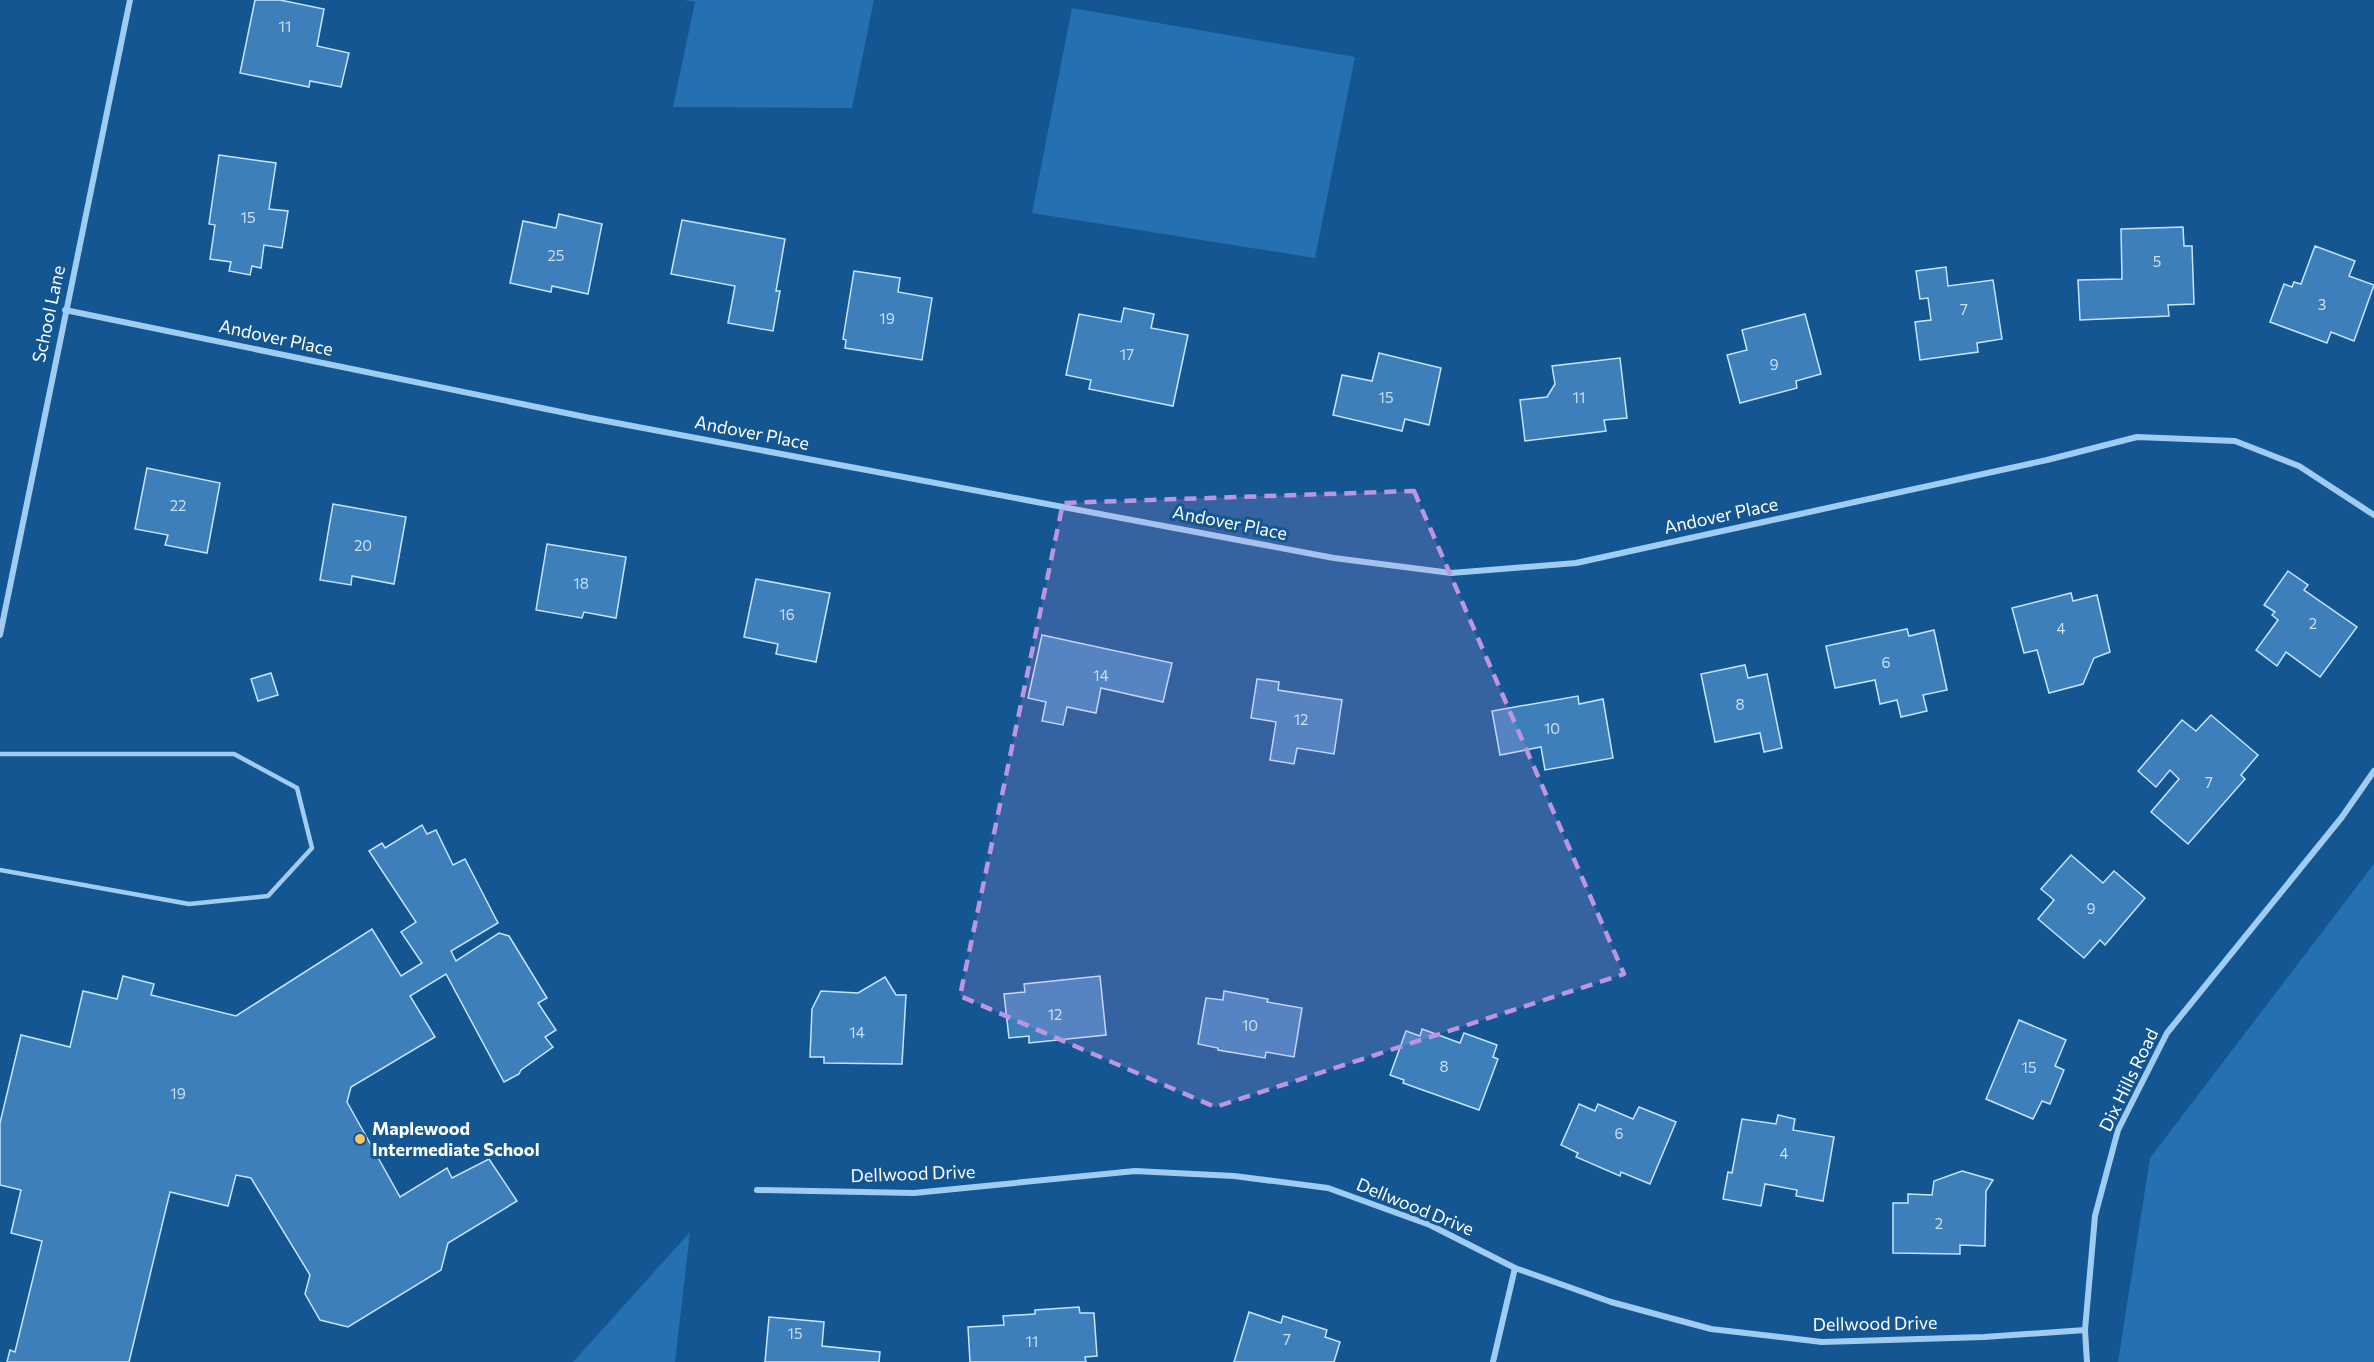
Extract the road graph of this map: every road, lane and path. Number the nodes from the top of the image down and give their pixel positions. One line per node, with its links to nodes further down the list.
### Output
1 (130, 0): 2 (street, School Lane)
2 (65, 310): 3 (street, Andover Place); 4 (street, School Lane)
3 (2374, 515)
4 (0, 635)
5 (0, 754): 7 (lane)
6 (2374, 771): 10 (street, Dix Hills Road)
7 (0, 870)
8 (757, 1190): 9 (street, Dellwood Drive)
9 (1515, 1268): 10 (street, Dellwood Drive); 11 (street)
10 (2085, 1330): 12 (street, Dix Hills Road)
11 (1493, 1362)
12 (2087, 1362)

